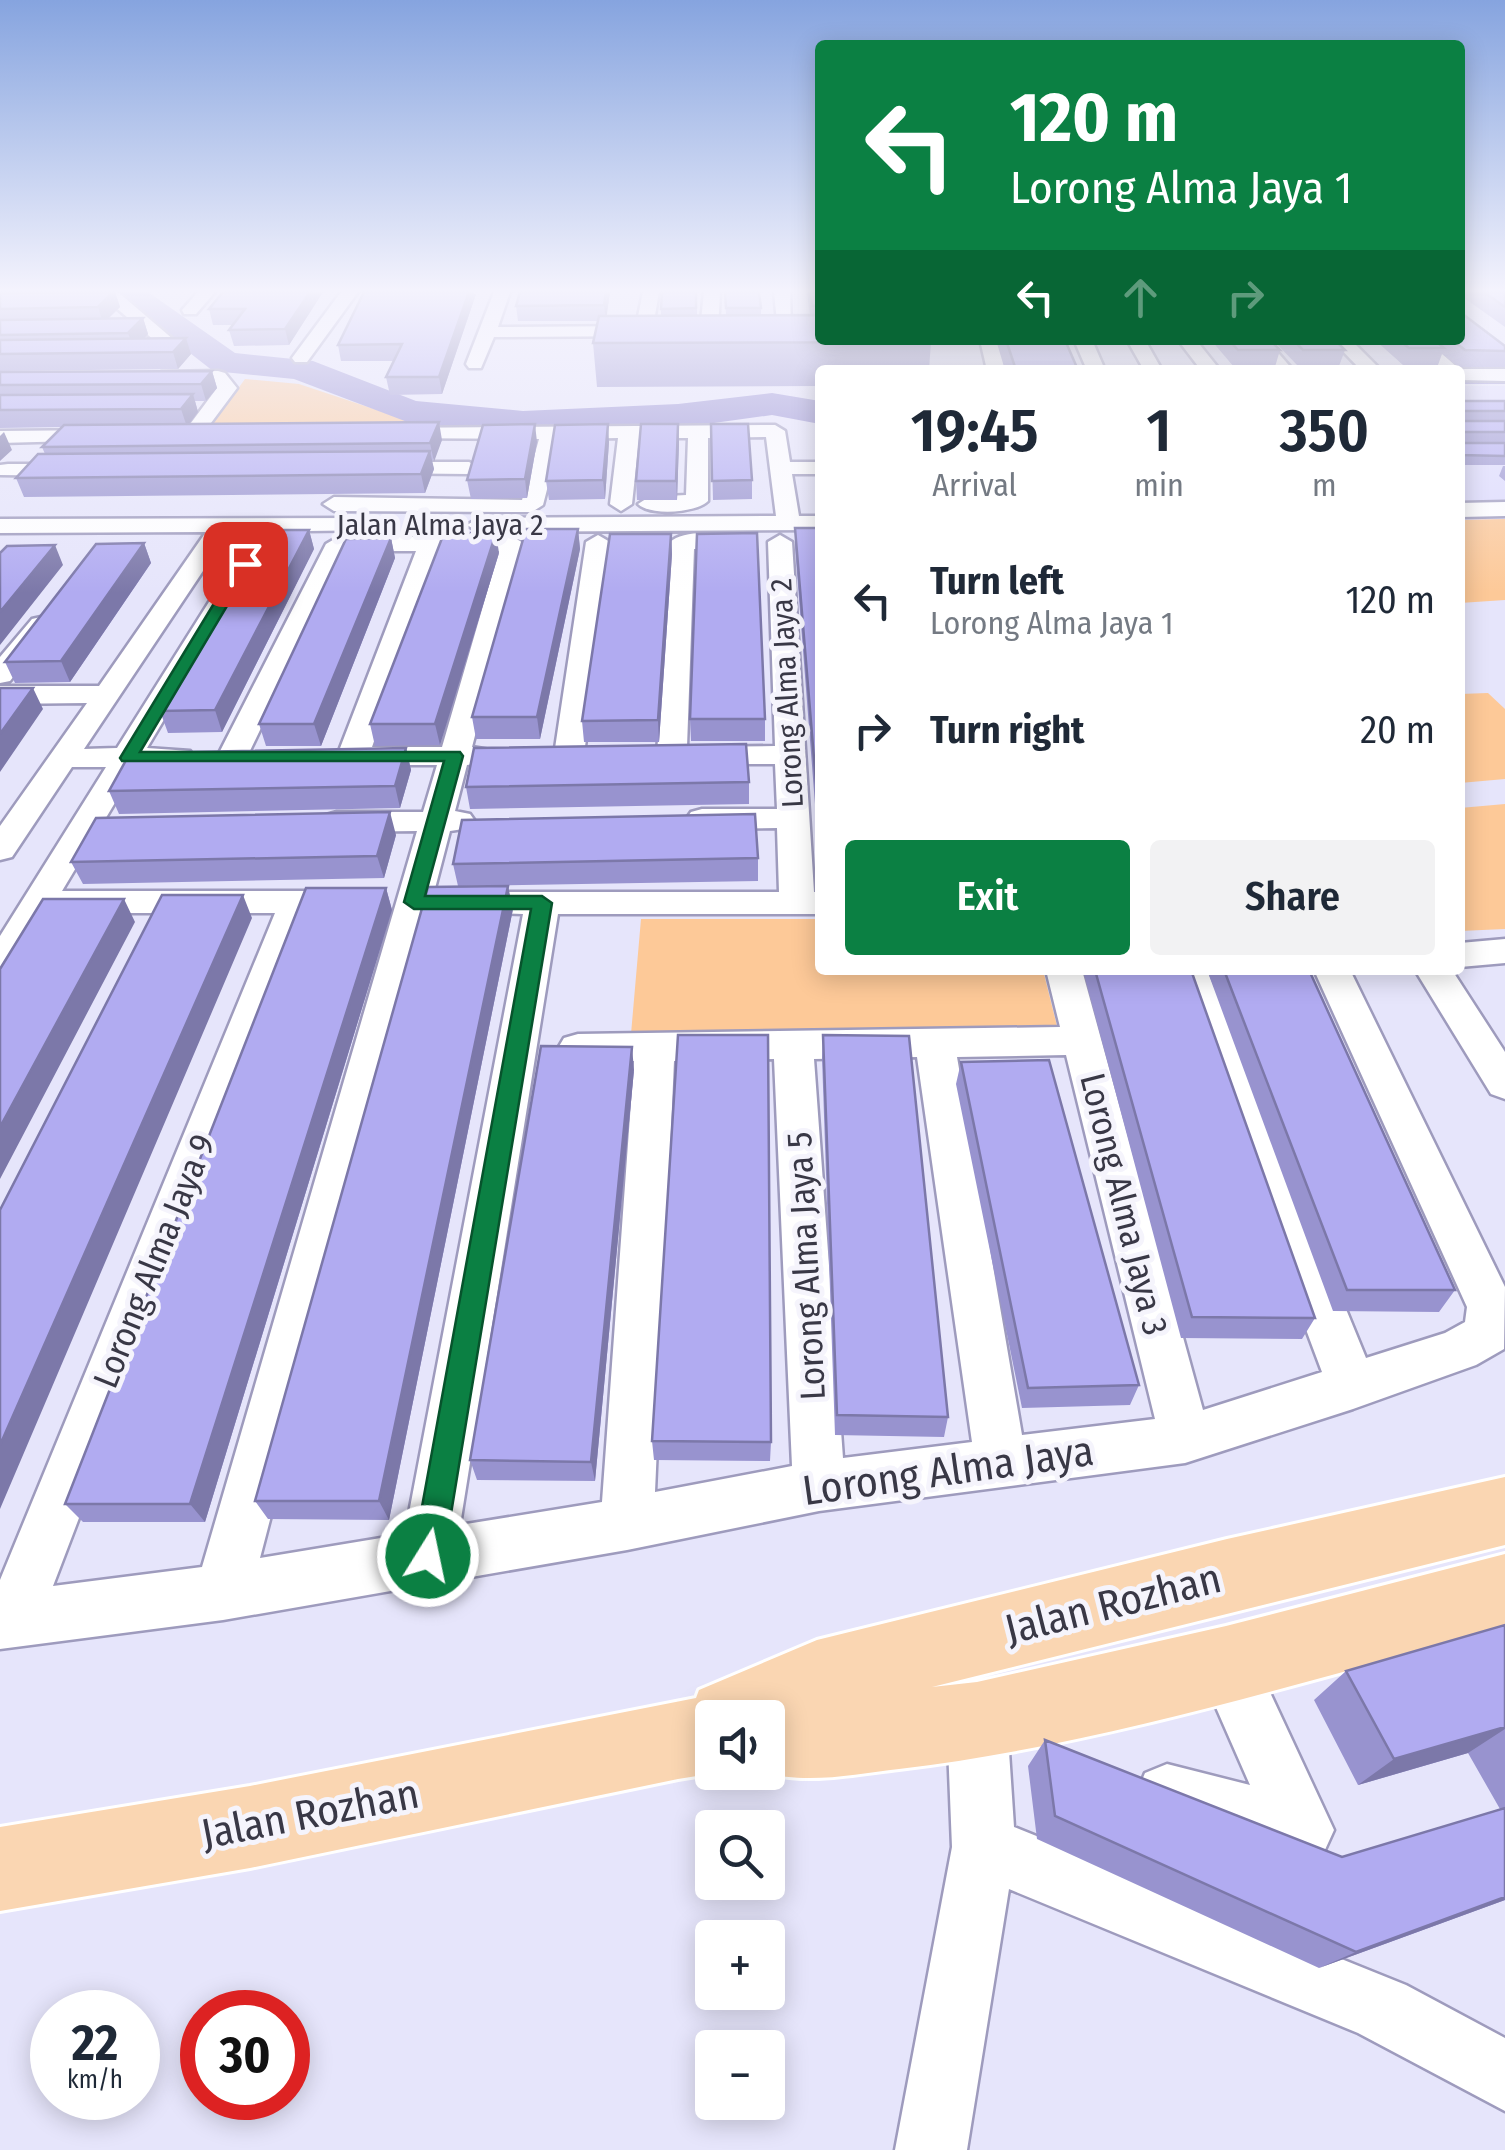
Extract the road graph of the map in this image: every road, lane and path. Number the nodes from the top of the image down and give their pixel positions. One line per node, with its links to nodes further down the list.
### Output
1 (222, 392): 7 (street)
2 (552, 432): 3 (street); 5 (street); 20 (street)
3 (629, 432): 4 (street); 19 (street)
4 (698, 432): 13 (street, Lorong Alma Jaya 2); 19 (street, Jalan Alma Jaya 2)
5 (483, 433): 6 (street); 12 (street)
6 (366, 434)
7 (192, 435)
8 (42, 436): 9 (street); 10 (street); 16 (street)
9 (117, 436)
10 (0, 437)
11 (354, 468): 12 (street)
12 (469, 468): 18 (street)
13 (780, 468): 14 (street); 23 (street, Lorong Alma Jaya 2)
14 (815, 468)
15 (104, 470): 16 (street)
16 (4, 475)
17 (0, 504): 18 (street, Jalan Alma Jaya 2)
18 (454, 504): 20 (street, Jalan Alma Jaya 2)
19 (621, 504): 20 (street, Jalan Alma Jaya 2)
20 (532, 505)
21 (1465, 510): 22 (street)
22 (1505, 510)
23 (788, 516): 24 (street, Jalan Alma Jaya 2); 25 (street, Jalan Alma Jaya 2); 26 (street); 36 (street, Lorong Alma Jaya 2); 39 (street)
24 (815, 522)
25 (222, 526): 27 (street, Jalan Alma Jaya 2); 34 (street)
26 (815, 538)
27 (2, 542): 30 (street)
28 (598, 542): 43 (street)
29 (430, 544): 41 (street); 42 (street); 44 (street)
30 (98, 555)
31 (245, 564): 47 (street)
32 (61, 600): 33 (street)
33 (0, 675)
34 (107, 694): 35 (street); 46 (street)
35 (0, 696)
36 (789, 754): 39 (street); 48 (street, Lorong Alma Jaya 2)
37 (603, 755): 43 (street)
38 (637, 755): 39 (street)
39 (672, 755)
40 (319, 756): 41 (street)
41 (354, 756): 42 (street)
42 (454, 756): 43 (street); 51 (street)
43 (569, 756)
44 (232, 757): 45 (street); 47 (street)
45 (267, 757)
46 (63, 758): 47 (street); 55 (street)
47 (128, 758): 53 (street)
48 (792, 818): 49 (street); 60 (street, Lorong Alma Jaya 2)
49 (674, 819)
50 (496, 820): 51 (street)
51 (436, 821): 52 (street); 58 (street)
52 (301, 822)
53 (88, 823): 54 (street); 56 (street)
54 (127, 823)
55 (0, 850)
56 (40, 902): 57 (street); 63 (street)
57 (296, 902): 58 (street); 83 (street, Lorong Alma Jaya 9)
58 (414, 902): 59 (street); 82 (street)
59 (542, 903): 60 (street); 72 (street)
60 (808, 904)
61 (1505, 950): 62 (street)
62 (1465, 954)
63 (0, 965)
64 (1065, 975): 68 (street, Lorong Alma Jaya 3)
65 (1191, 975): 74 (street)
66 (1334, 975): 74 (street, Lorong Alma Jaya)
67 (1436, 975): 73 (street)
68 (1082, 1042): 69 (street); 75 (street, Lorong Alma Jaya 3)
69 (935, 1044): 70 (street); 76 (street)
70 (793, 1046): 71 (street); 77 (street, Lorong Alma Jaya 5)
71 (655, 1047): 72 (street); 79 (street)
72 (519, 1049): 80 (street)
73 (1505, 1084)
74 (1353, 1387): 75 (street, Lorong Alma Jaya)
75 (1185, 1439): 76 (street, Lorong Alma Jaya)
76 (1001, 1465): 77 (street, Lorong Alma Jaya)
77 (819, 1486): 79 (street, Lorong Alma Jaya)
78 (1505, 1511): 85 (main road, Jalan Rozhan)
79 (627, 1524): 80 (street, Lorong Alma Jaya)
80 (428, 1556): 82 (street, Lorong Alma Jaya)
81 (1505, 1591): 84 (main road)
82 (223, 1592): 83 (street, Lorong Alma Jaya)
83 (6, 1621)
84 (1226, 1664): 86 (main road); 89 (street)
85 (770, 1700)
86 (977, 1721): 88 (main road); 90 (street)
87 (695, 1733): 91 (main road, Jalan Rozhan)
88 (785, 1736)
89 (1120, 1784)
90 (984, 1847): 92 (street); 93 (street)
91 (0, 1869)
92 (1505, 2076)
93 (930, 2150)

